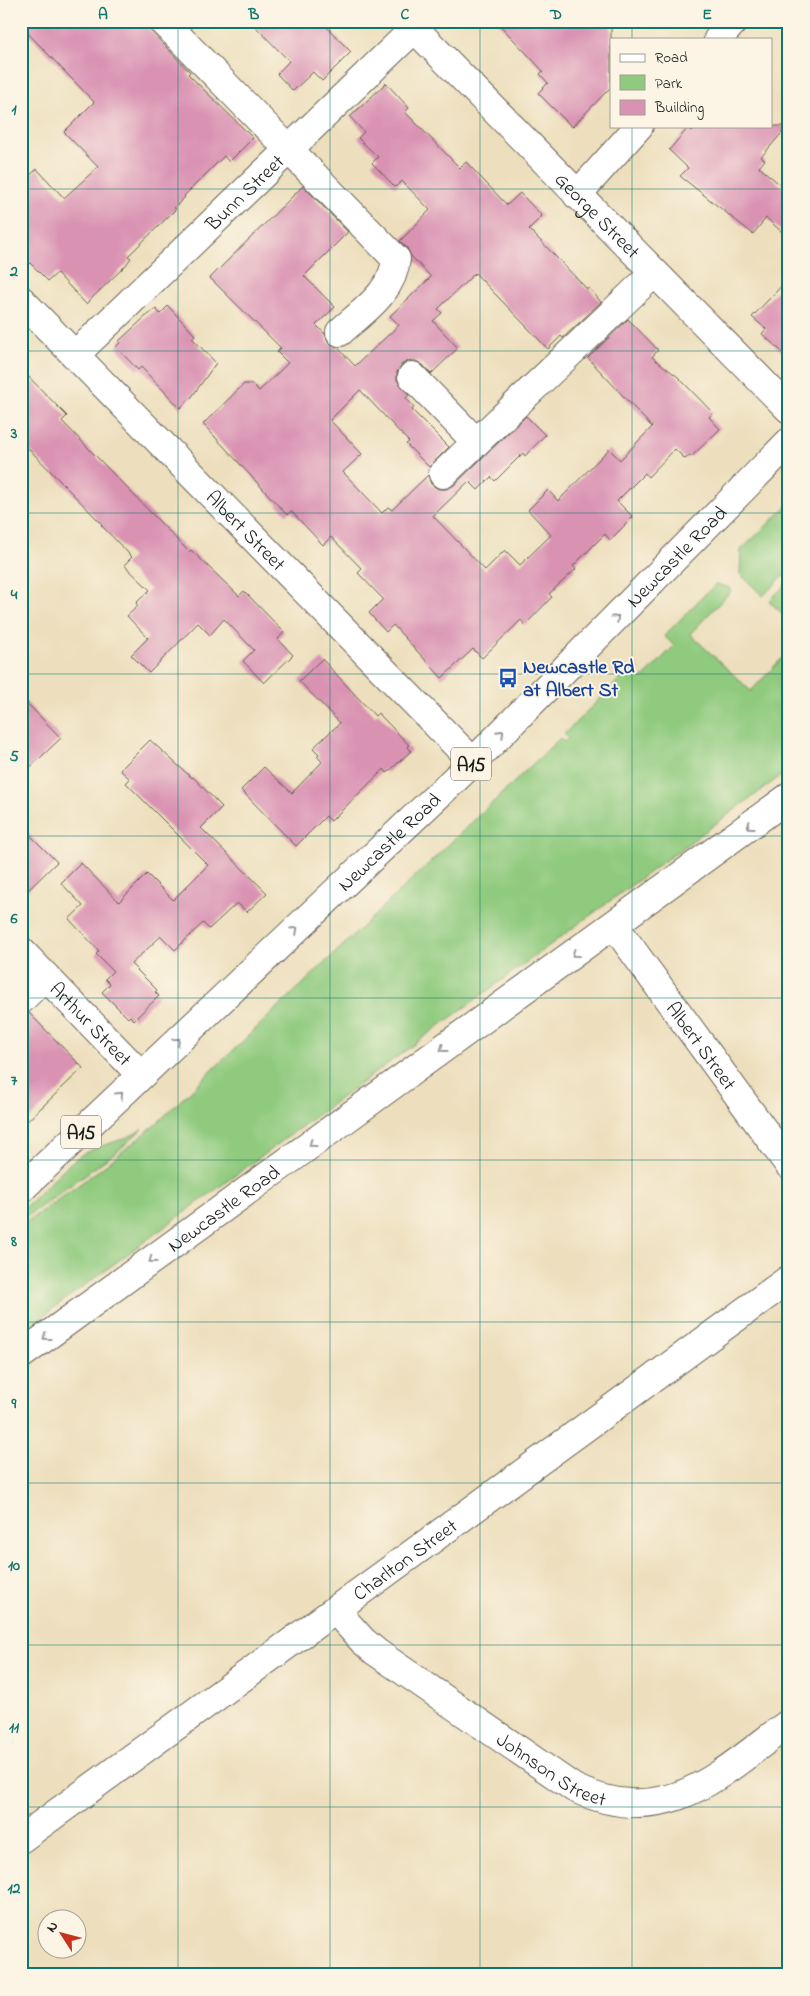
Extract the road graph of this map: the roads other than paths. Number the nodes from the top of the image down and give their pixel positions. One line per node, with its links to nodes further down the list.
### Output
1 (163, 21): 6 (main road)
2 (734, 21): 4 (main road)
3 (410, 25): 6 (main road, Bunn Street); 7 (main road, George Street)
4 (719, 38)
5 (637, 128): 7 (main road)
6 (289, 151): 10 (main road); 11 (main road, Bunn Street)
7 (577, 196): 8 (main road, George Street)
8 (654, 274): 13 (main road, George Street); 14 (main road)
9 (21, 300): 11 (main road, Albert Street)
10 (340, 332)
11 (75, 355): 17 (main road, Albert Street)
12 (412, 376): 14 (main road)
13 (789, 409)
14 (476, 442): 16 (main road)
15 (789, 442): 17 (main road, Newcastle Road / A15, one-way to 15)
16 (443, 474)
17 (473, 762): 23 (main road, Newcastle Road / A15, one-way to 17)
18 (789, 797): 19 (main road, Newcastle Road, one-way to 19)
19 (614, 925): 24 (main road, Albert Street); 27 (main road, Newcastle Road, one-way to 27)
20 (21, 951): 21 (main road, Arthur Street)
21 (45, 976): 22 (main road); 23 (main road, Arthur Street)
22 (21, 1000)
23 (141, 1075): 25 (main road, Newcastle Road / A15, one-way to 23)
24 (789, 1165)
25 (21, 1189)
26 (789, 1279): 28 (main road, Charlton Street)
27 (21, 1355)
28 (336, 1611): 29 (main road, Johnson Street); 30 (main road, Charlton Street)
29 (789, 1723)
30 (21, 1839)

